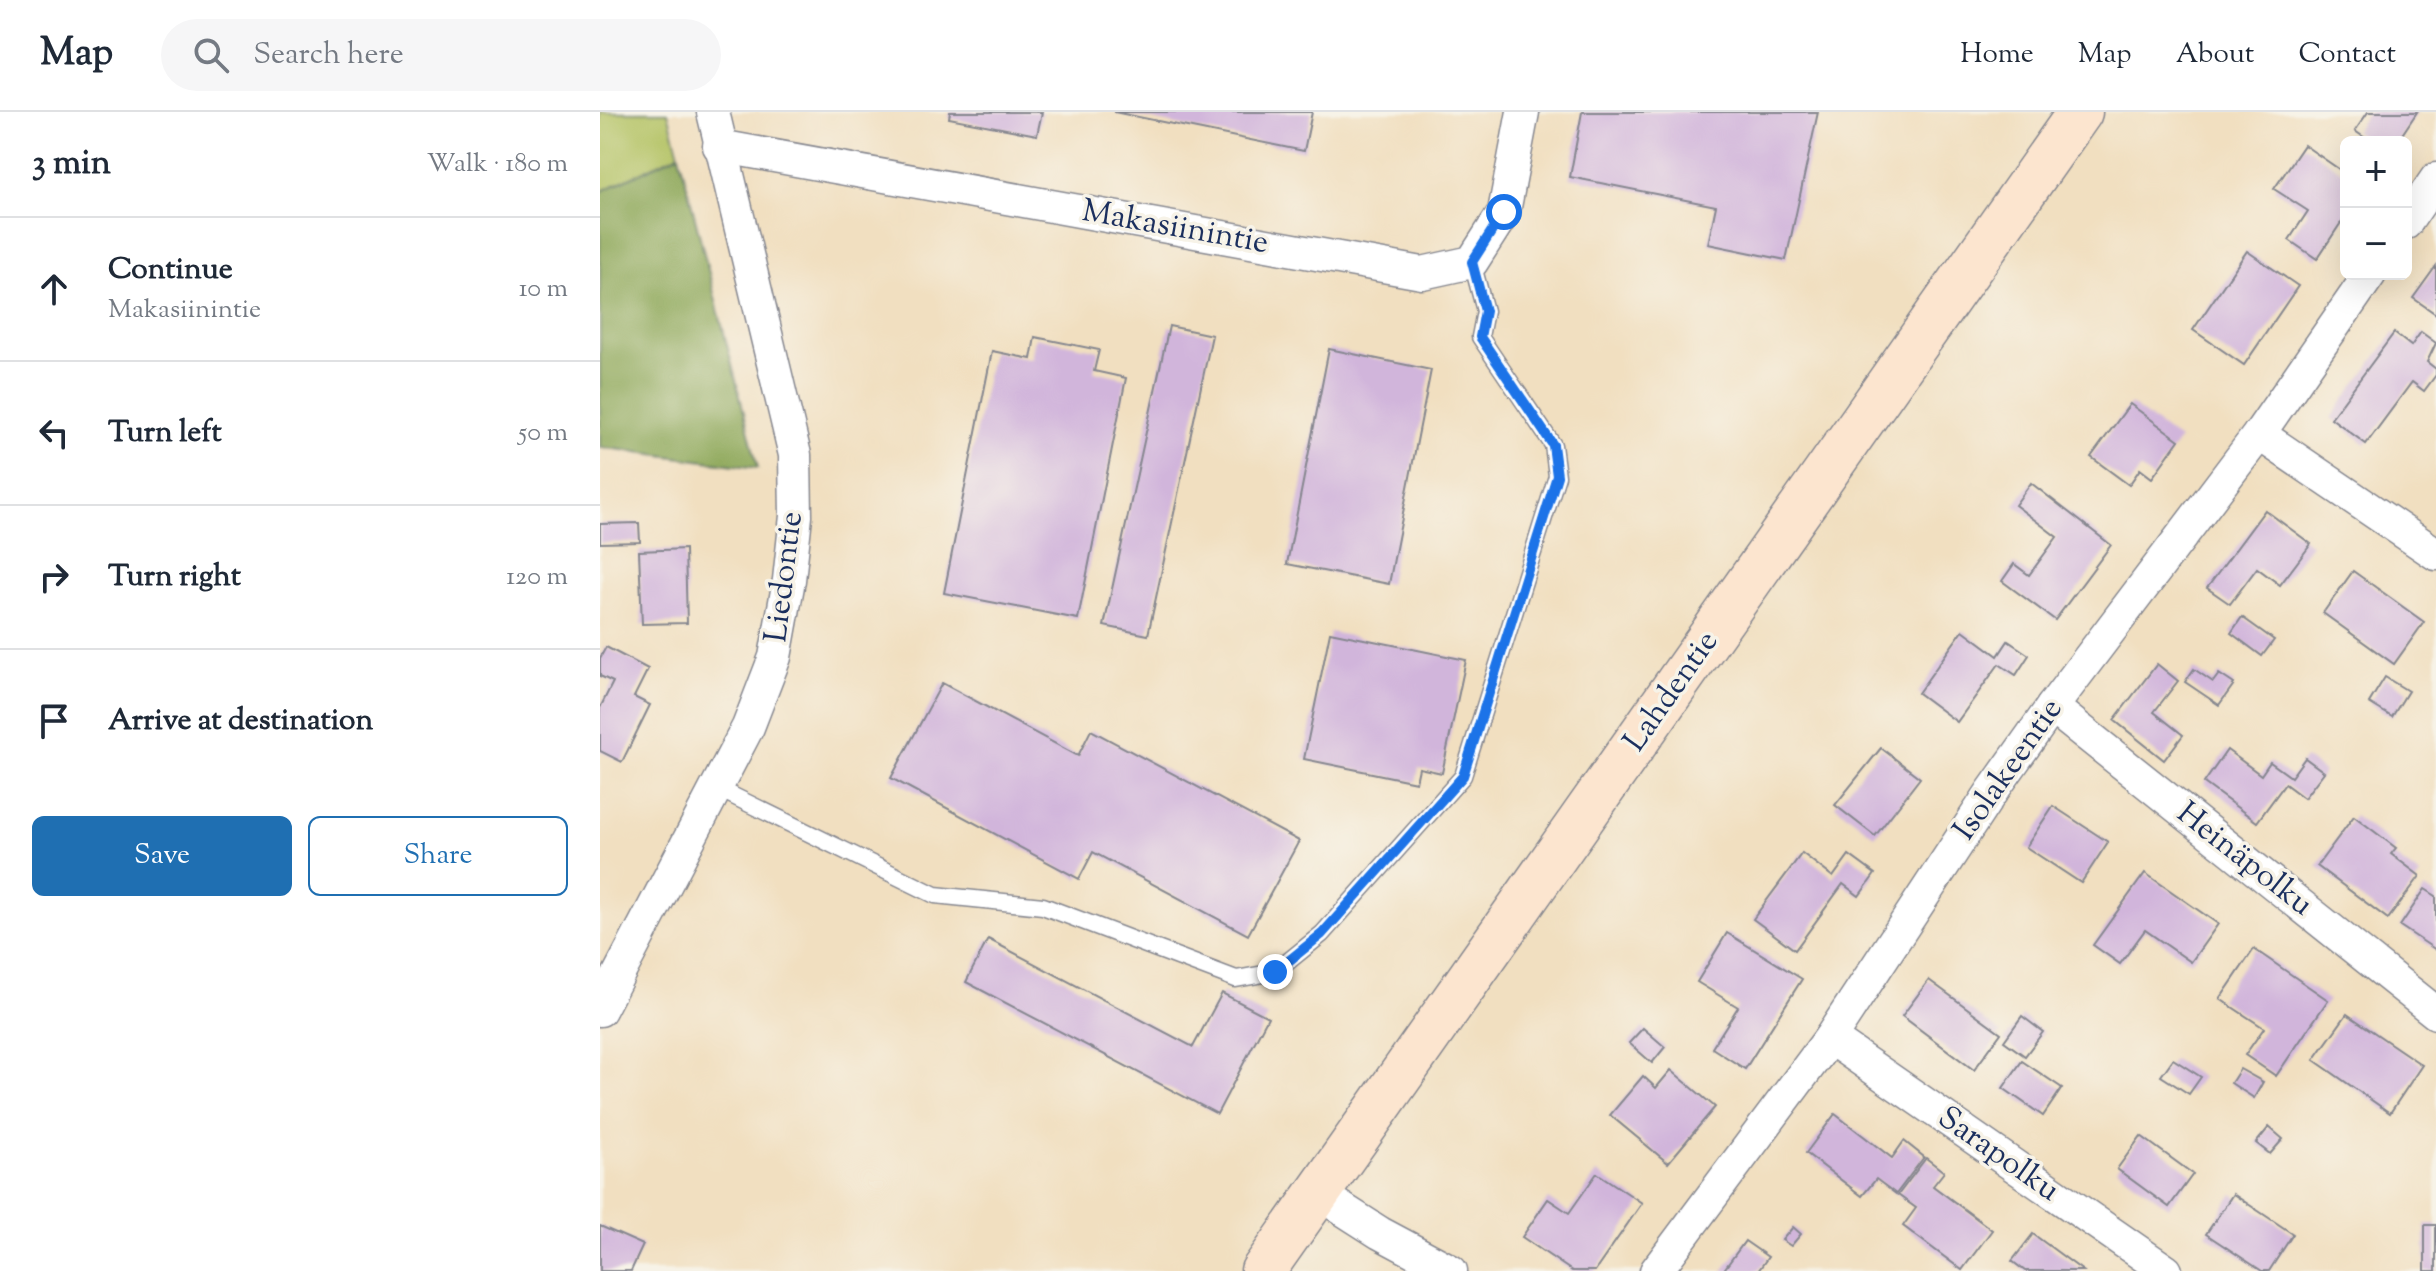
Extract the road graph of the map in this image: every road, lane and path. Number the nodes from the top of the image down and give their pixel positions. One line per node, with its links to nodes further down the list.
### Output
1 (713, 112): 4 (street, Liedontie)
2 (1523, 112): 7 (street)
3 (2080, 112): 16 (main road, Lahdentie)
4 (719, 146): 7 (street, Makasiinintie); 12 (street, Liedontie)
5 (2436, 179): 6 (street)
6 (2412, 214)
7 (1472, 262): 12 (lane)
8 (2366, 280): 9 (street, Isolakeentie)
9 (2259, 434): 10 (street); 11 (street, Isolakeentie)
10 (2436, 554)
11 (2052, 707): 14 (street, Heinäpolku); 15 (street, Isolakeentie)
12 (715, 787): 13 (street, Liedontie)
13 (600, 1010)
14 (2436, 1013)
15 (1830, 1038): 19 (street, Isolakeentie); 20 (street, Sarapolku)
16 (1319, 1194): 17 (main road, Lahdentie); 18 (street)
17 (1263, 1271)
18 (1451, 1271)
19 (1656, 1271)
20 (2166, 1271)

